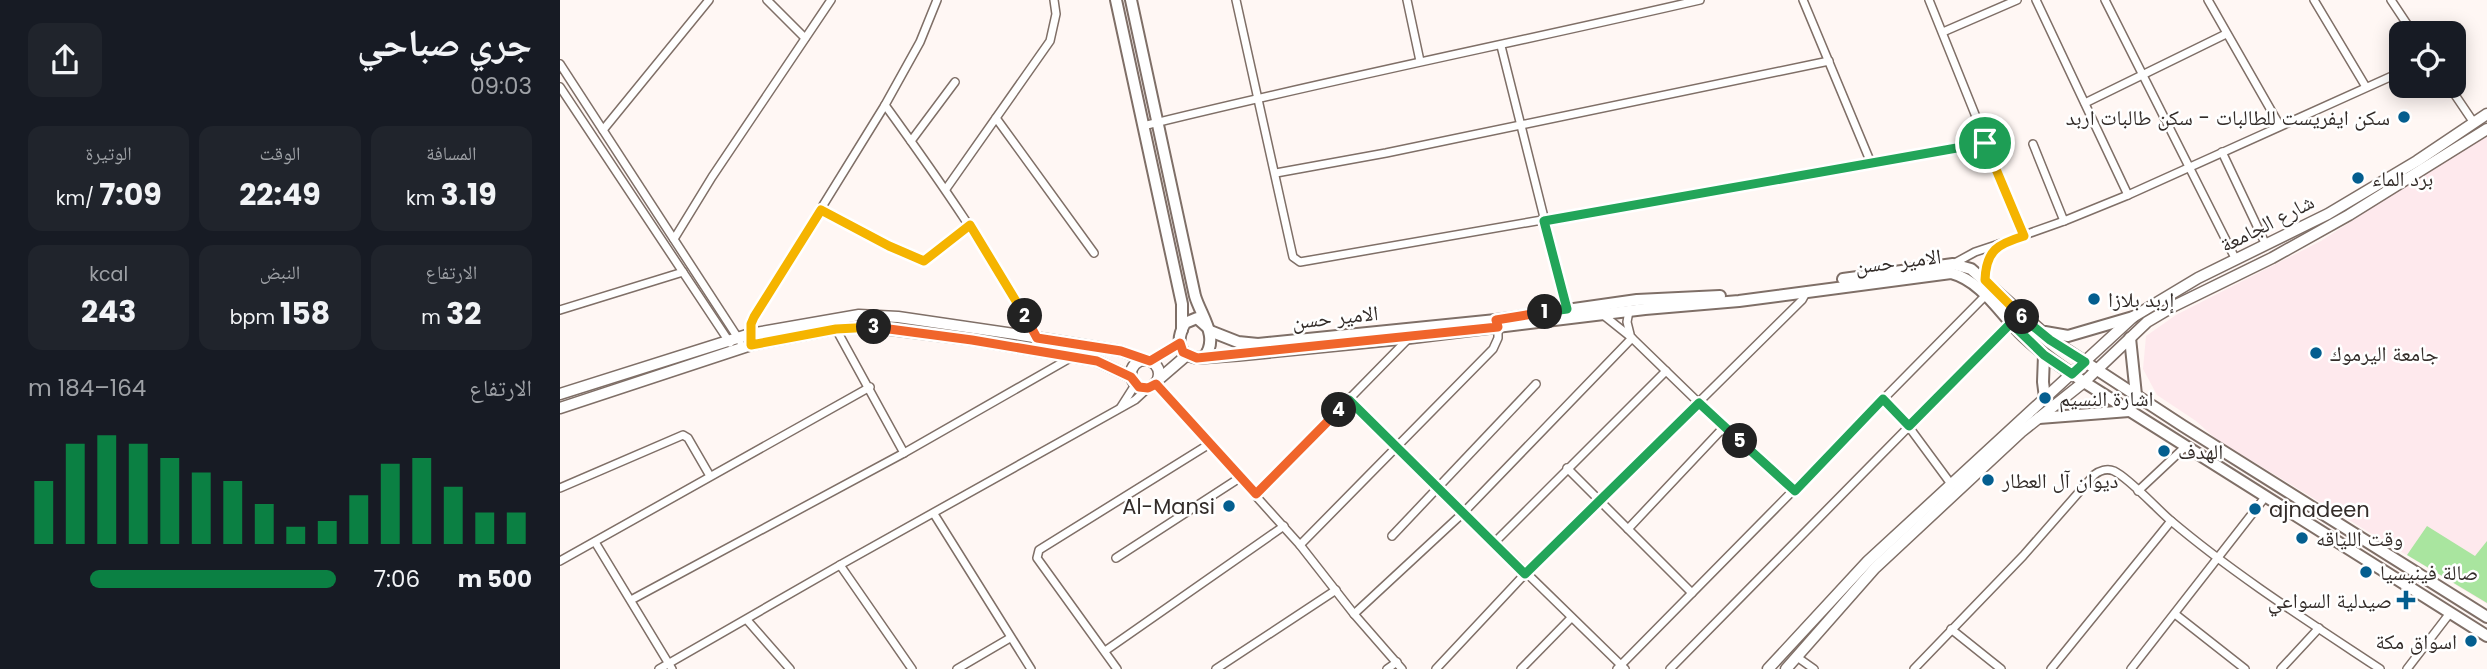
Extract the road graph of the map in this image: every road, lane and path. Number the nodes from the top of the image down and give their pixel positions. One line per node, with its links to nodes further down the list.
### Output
1 (709, 0): 46 (street)
2 (767, 0): 24 (street)
3 (831, 0): 24 (street)
4 (937, 0): 37 (street)
5 (1054, 0): 39 (street)
6 (1116, 0): 43 (main road)
7 (1131, 0): 40 (main road)
8 (1236, 0): 34 (street)
9 (1407, 0): 26 (street)
10 (1651, 0): 20 (street)
11 (1700, 0): 20 (street)
12 (1803, 0): 27 (street)
13 (1929, 0): 22 (street)
14 (2017, 0): 22 (street)
15 (2036, 0): 36 (street)
16 (2105, 0): 29 (street)
17 (2208, 0): 23 (street)
18 (2314, 0): 33 (street)
19 (2391, 0): 21 (street)
20 (1654, 11): 25 (street)
21 (2405, 21)
22 (1943, 32): 48 (street)
23 (2226, 34): 29 (street); 44 (street)
24 (805, 38): 61 (street)
25 (1501, 46): 26 (street); 42 (street)
26 (1420, 61): 34 (street)
27 (1829, 61): 42 (street); 51 (street)
28 (560, 64): 46 (street)
29 (2143, 75): 36 (street); 52 (street)
30 (2389, 77): 33 (street)
31 (955, 82): 47 (street)
32 (560, 87): 67 (street)
33 (2366, 87): 44 (street)
34 (1258, 97): 40 (street); 53 (street)
35 (2457, 98): 41 (street)
36 (2085, 103): 55 (street)
37 (885, 105): 47 (street); 56 (street)
38 (2487, 114): 41 (main road, شارع الجامعة)
39 (996, 118): 54 (street); 64 (street)
40 (1156, 123): 43 (street); 78 (main road)
41 (2474, 123): 63 (main road, شارع الجامعة)
42 (1520, 125): 53 (street); 57 (street)
43 (1143, 126): 83 (main road)
44 (2280, 126): 50 (street)
45 (2487, 129): 87 (main road, شارع الجامعة)
46 (603, 130): 61 (street)
47 (911, 141): 54 (street)
48 (1985, 143): 51 (street); 60 (street)
49 (2033, 144): 58 (street)
50 (2222, 152): 52 (street); 63 (street)
51 (1871, 163): 57 (street)
52 (2188, 167): 55 (street); 65 (street)
53 (1276, 173): 57 (street)
54 (946, 188): 59 (street)
55 (2128, 195): 58 (street)
56 (821, 210): 59 (street); 81 (street)
57 (1544, 221): 71 (street)
58 (2064, 221): 60 (street)
59 (970, 225): 84 (street)
60 (2024, 236): 62 (street)
61 (674, 239): 88 (street)
62 (1999, 244): 66 (street); 68 (street)
63 (2266, 245): 65 (main road, شارع الجامعة)
64 (1094, 253)
65 (2236, 260): 75 (main road, شارع الجامعة)
66 (1953, 264): 68 (main road, الامير حسن); 71 (main road, الامير حسن)
67 (683, 271): 72 (street); 88 (street)
68 (1985, 280): 80 (main road, الامير حسن)
69 (1807, 291): 70 (main road, الامير حسن); 73 (main road, الامير حسن); 110 (street)
70 (1985, 296): 77 (main road, الامير حسن); 108 (street)
71 (1567, 309): 76 (main road, الامير حسن)
72 (560, 310)
73 (1629, 311): 74 (main road, الامير حسن); 86 (street)
74 (1601, 314): 76 (main road, الامير حسن); 86 (street)
75 (2133, 317): 80 (main road); 96 (main road, شارع الجامعة)
76 (1497, 323): 78 (main road, الامير حسن); 85 (main road, الامير حسن); 119 (street)
77 (2011, 323): 92 (main road, الامير حسن); 115 (street)
78 (1208, 328): 83 (main road, الامير حسن); 94 (main road)
79 (836, 329): 89 (main road); 90 (main road); 104 (street)
80 (2039, 331): 96 (main road, الامير حسن)
81 (750, 334): 82 (main road); 88 (main road); 89 (street)
82 (1021, 335): 84 (main road); 90 (main road)
83 (1181, 335): 91 (main road); 95 (main road)
84 (1037, 338): 95 (main road)
85 (1408, 338): 94 (main road, الامير حسن); 109 (street)
86 (1632, 338): 98 (street); 132 (street)
87 (2130, 338): 97 (main road, شارع الجامعة); 106 (main road)
88 (733, 339): 89 (street); 105 (main road)
89 (743, 348): 112 (main road)
90 (1018, 349): 93 (main road)
91 (1187, 355): 94 (main road); 102 (main road)
92 (2044, 355): 99 (main road, الامير حسن); 107 (main road)
93 (1073, 357): 100 (main road); 120 (street)
94 (1204, 357)
95 (1147, 361): 100 (main road); 102 (main road)
96 (2085, 362): 97 (main road, الامير حسن); 99 (main road, شارع الجامعة)
97 (2097, 370): 101 (main road, شارع الجامعة); 106 (main road, الامير حسن)
98 (1666, 371): 110 (street); 121 (street)
99 (2072, 374): 101 (main road, الامير حسن); 107 (main road, شارع الجامعة)
100 (1133, 381): 102 (main road); 111 (street)
101 (2084, 382): 113 (main road, الامير حسن); 114 (main road, شارع الجامعة)
102 (1154, 384): 111 (street); 117 (street)
103 (1536, 384): 126 (street)
104 (870, 387): 120 (street); 122 (street)
105 (560, 394)
106 (2136, 395): 152 (main road, الامير حسن)
107 (2045, 398): 124 (main road, شارع الجامعة)
108 (1883, 399): 115 (street); 127 (street)
109 (1349, 400): 119 (street); 129 (street)
110 (1699, 403): 116 (street); 131 (street)
111 (1121, 407): 133 (street)
112 (560, 408)
113 (2129, 411): 114 (main road); 118 (main road, الامير حسن)
114 (2039, 418): 160 (main road, شارع الجامعة)
115 (1909, 426): 124 (street); 174 (street)
116 (1724, 427): 127 (street); 136 (street)
117 (1211, 443): 123 (street); 159 (street)
118 (2186, 446): 128 (street); 130 (main road, الامير حسن)
119 (1397, 448): 126 (street); 140 (street)
120 (904, 453): 148 (street)
121 (1567, 468): 131 (street); 139 (street)
122 (710, 476): 125 (street); 138 (street)
123 (1241, 477): 129 (street); 141 (street)
124 (1951, 484): 175 (main road, شارع الجامعة)
125 (560, 488)
126 (1437, 488): 132 (street); 137 (street)
127 (1795, 491): 147 (street)
128 (2138, 491): 134 (street); 156 (street)
129 (1256, 494): 135 (street)
130 (2266, 496): 142 (street); 149 (main road, الامير حسن)
131 (1600, 500): 136 (street); 145 (street)
132 (1463, 513): 139 (street); 150 (street)
133 (934, 514): 144 (street); 158 (street)
134 (2171, 521): 142 (street); 180 (street)
135 (1284, 526): 140 (street); 159 (street)
136 (1628, 529): 147 (street)
137 (1392, 536)
138 (595, 542): 143 (street); 148 (street)
139 (1494, 543): 145 (street)
140 (1300, 545): 146 (street)
141 (1116, 558)
142 (2219, 558): 151 (street); 155 (street)
143 (560, 561)
144 (840, 565): 154 (street); 166 (street)
145 (1525, 574): 153 (street); 172 (street)
146 (1336, 590): 150 (street); 170 (street)
147 (1692, 593): 163 (street)
148 (631, 600): 161 (street)
149 (2450, 612): 157 (main road, الامير حسن); 185 (street)
150 (1354, 614): 162 (street)
151 (2175, 614): 181 (street); 182 (street)
152 (2487, 617)
153 (1571, 618): 163 (street); 173 (street)
154 (747, 620): 161 (street); 165 (street)
155 (2319, 628): 183 (street); 184 (street)
156 (1951, 629): 178 (street); 179 (street)
157 (2487, 636)
158 (1010, 638): 167 (street); 168 (street)
159 (1105, 651): 169 (street)
160 (1797, 657): 176 (main road, شارع الجامعة); 177 (street)
161 (670, 666): 164 (street)
162 (1399, 666): 171 (street)
163 (1621, 668)
164 (659, 669)
165 (790, 669)
166 (912, 669)
167 (957, 669)
168 (1031, 669)
169 (1118, 669)
170 (1216, 669)
171 (1387, 669)
172 (1436, 669)
173 (1521, 669)
174 (1670, 669)
175 (1768, 669)
176 (1786, 669)
177 (1814, 669)
178 (1914, 669)
179 (2001, 669)
180 (2050, 669)
181 (2131, 669)
182 (2245, 669)
183 (2281, 669)
184 (2380, 669)
185 (2407, 669)

